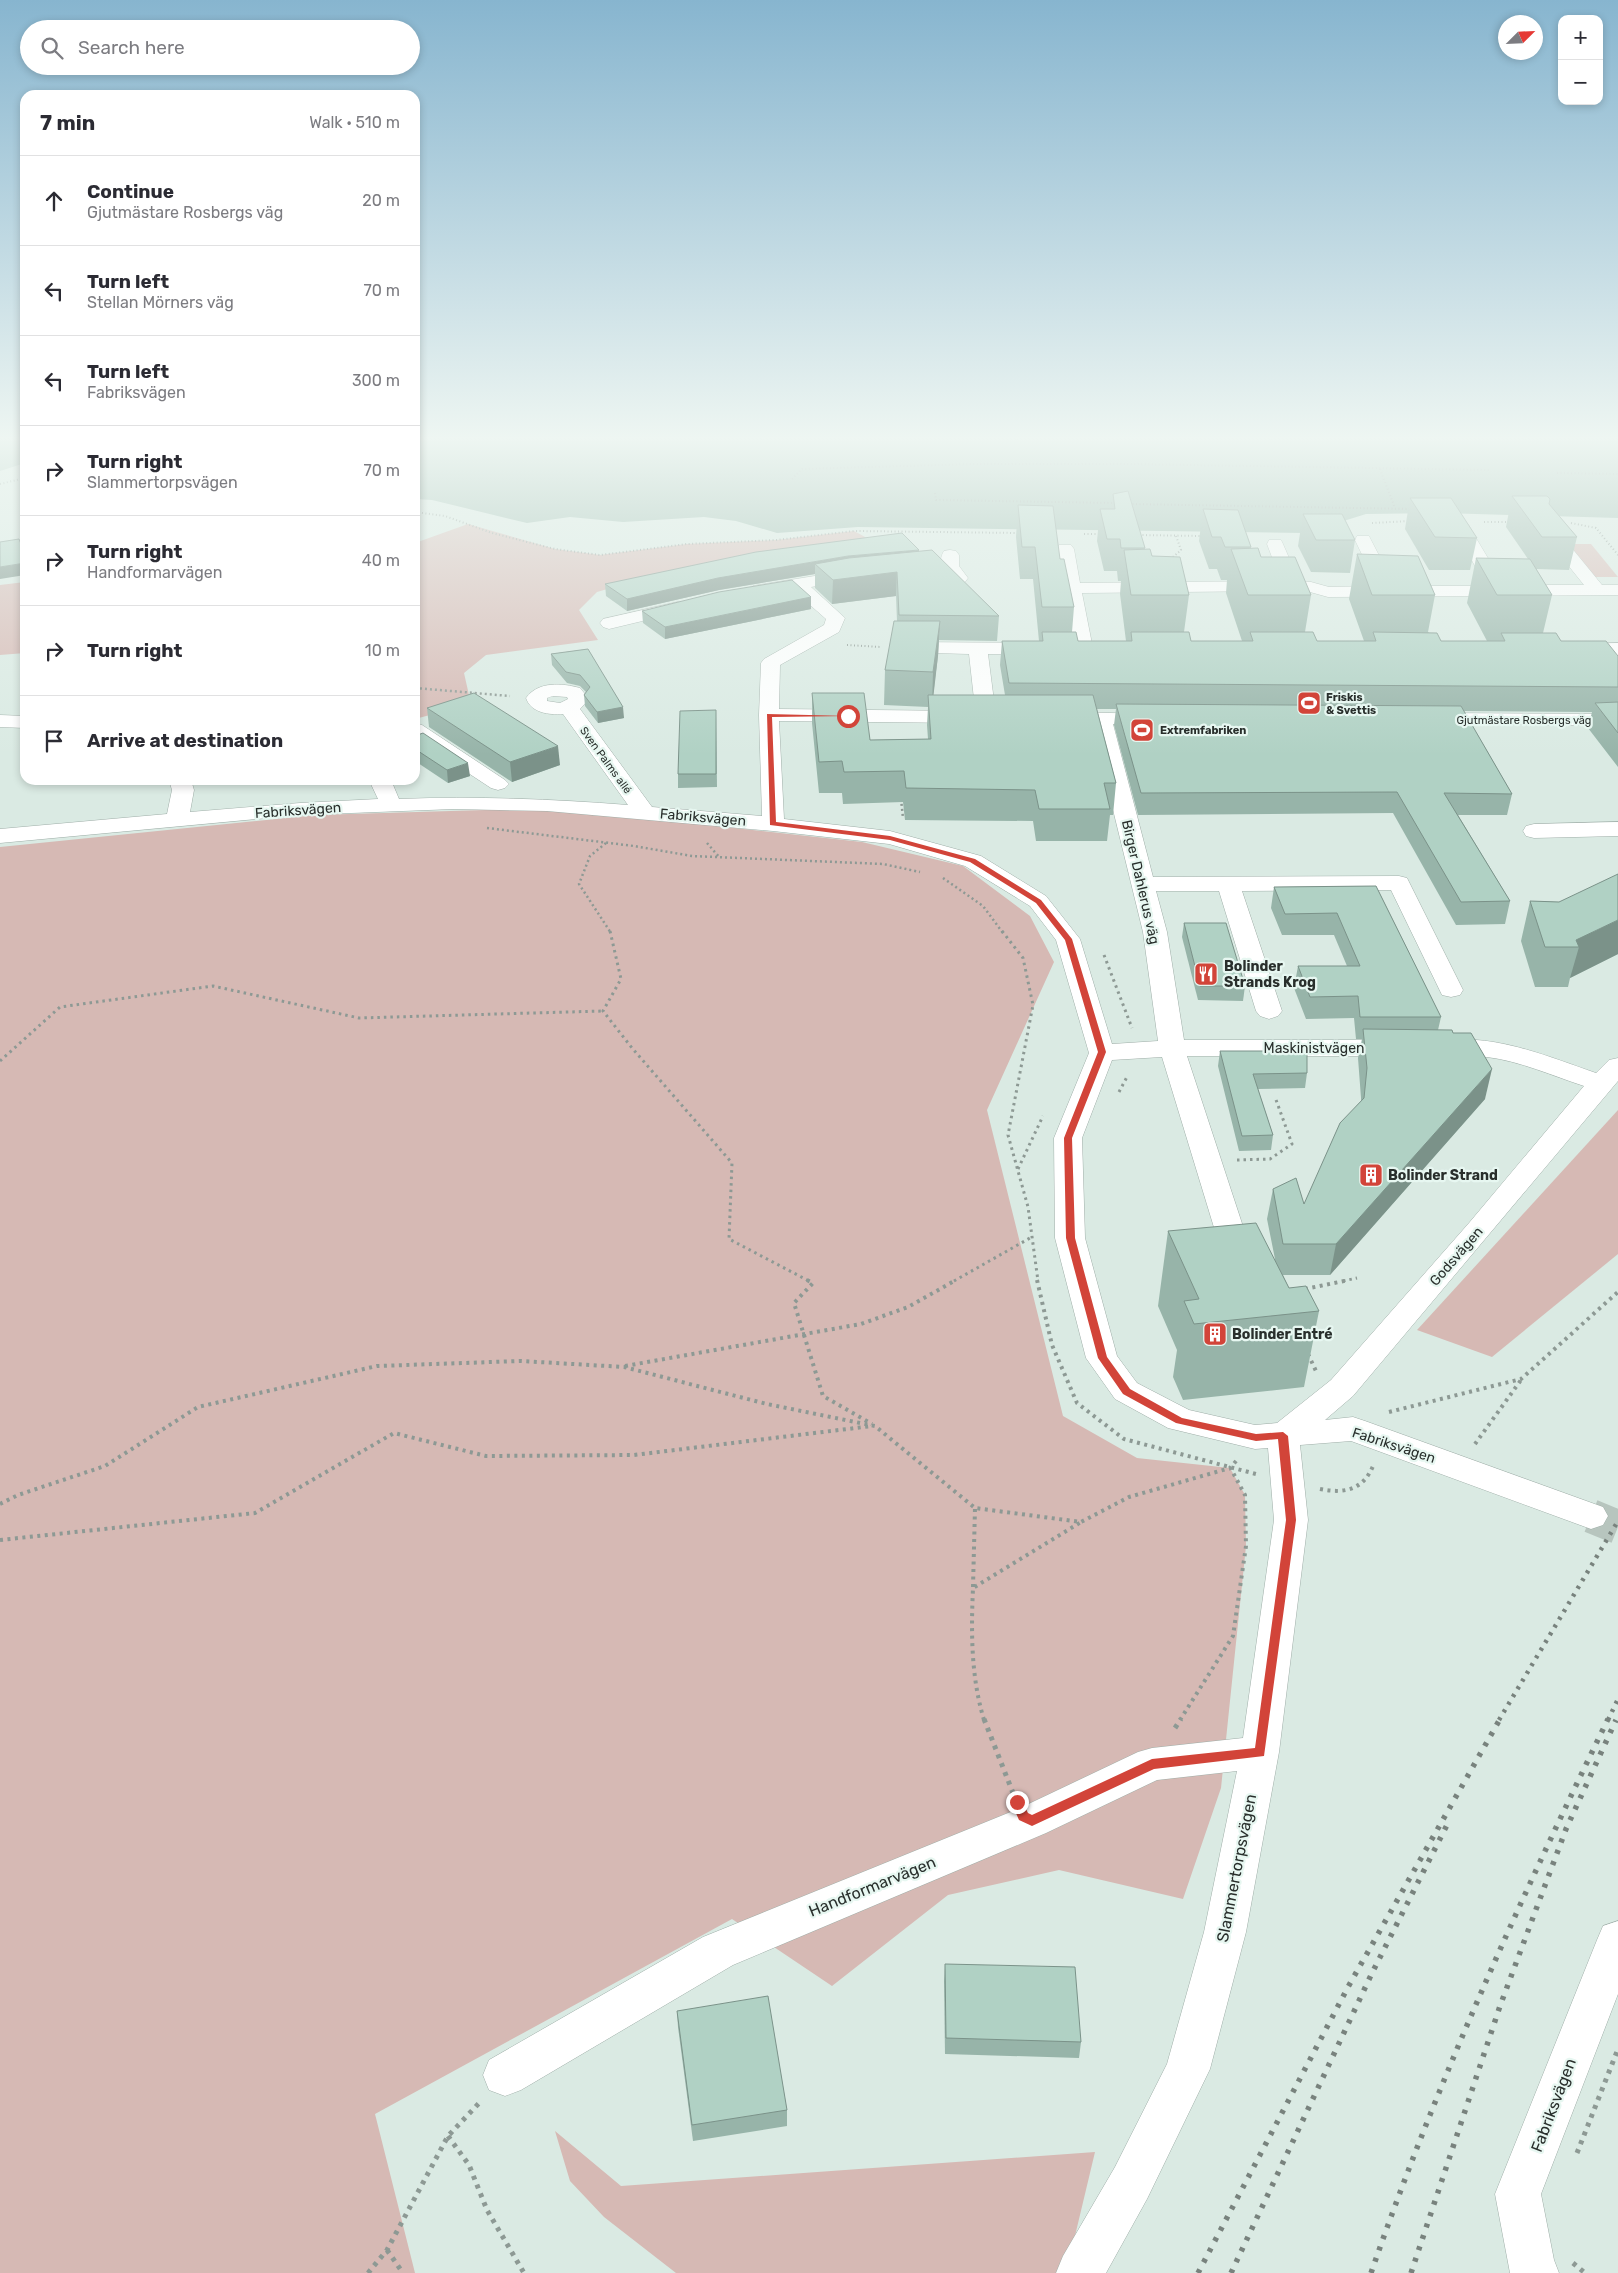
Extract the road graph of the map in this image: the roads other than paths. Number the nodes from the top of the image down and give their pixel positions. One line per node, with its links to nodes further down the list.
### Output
1 (1370, 542): 15 (street)
2 (1470, 542): 12 (street)
3 (1558, 542): 13 (street)
4 (1275, 544): 10 (street)
5 (1064, 549): 11 (street)
6 (1160, 558): 9 (street)
7 (868, 573): 8 (street)
8 (797, 584): 16 (street); 26 (street)
9 (1168, 587): 10 (street); 11 (street)
10 (1292, 587): 15 (street)
11 (1074, 588): 20 (street)
12 (1497, 589): 13 (street); 15 (street)
13 (1597, 590): 14 (street)
14 (1618, 590)
15 (1389, 591)
16 (739, 594)
17 (692, 604): 18 (street)
18 (607, 624)
19 (891, 648): 23 (street)
20 (1084, 649): 21 (street); 23 (street)
21 (1104, 649)
22 (1618, 649): 24 (street)
23 (978, 650): 26 (street)
24 (1557, 650)
25 (536, 698): 39 (street, Sven Palms allé)
26 (769, 715): 41 (street)
27 (1044, 718): 28 (street)
28 (1101, 718): 29 (street); 45 (street, Birger Dahlerus väg)
29 (1175, 718)
30 (1412, 719): 31 (street, Gjutmästare Rosbergs väg)
31 (1618, 720)
32 (0, 721): 33 (street)
33 (20, 722)
34 (420, 732): 35 (street)
35 (498, 784)
36 (182, 785): 40 (street)
37 (382, 785): 38 (street)
38 (390, 805): 39 (street, Fabriksvägen); 40 (street, Fabriksvägen)
39 (644, 812): 41 (street, Fabriksvägen)
40 (177, 821): 44 (street, Fabriksvägen)
41 (773, 824): 50 (street, Fabriksvägen)
42 (1618, 829): 43 (street)
43 (1534, 831)
44 (0, 836)
45 (1143, 884): 46 (street); 49 (street, Birger Dahlerus väg)
46 (1228, 884): 47 (street); 48 (street)
47 (1451, 990)
48 (1269, 1010)
49 (1172, 1048): 50 (street); 51 (street, Maskinistvägen); 52 (street, Birger Dahlerus väg)
50 (1102, 1052): 53 (street, Fabriksvägen)
51 (1609, 1075): 53 (street, Godsvägen)
52 (1238, 1257)
53 (1283, 1436): 54 (street, Fabriksvägen); 55 (street, Slammertorpsvägen)
54 (1591, 1516)
55 (1260, 1752): 57 (street, Handformarvägen); 59 (street, Slammertorpsvägen)
56 (1618, 1940): 58 (street, Fabriksvägen)
57 (505, 2075)
58 (1550, 2264)
59 (1080, 2273)

